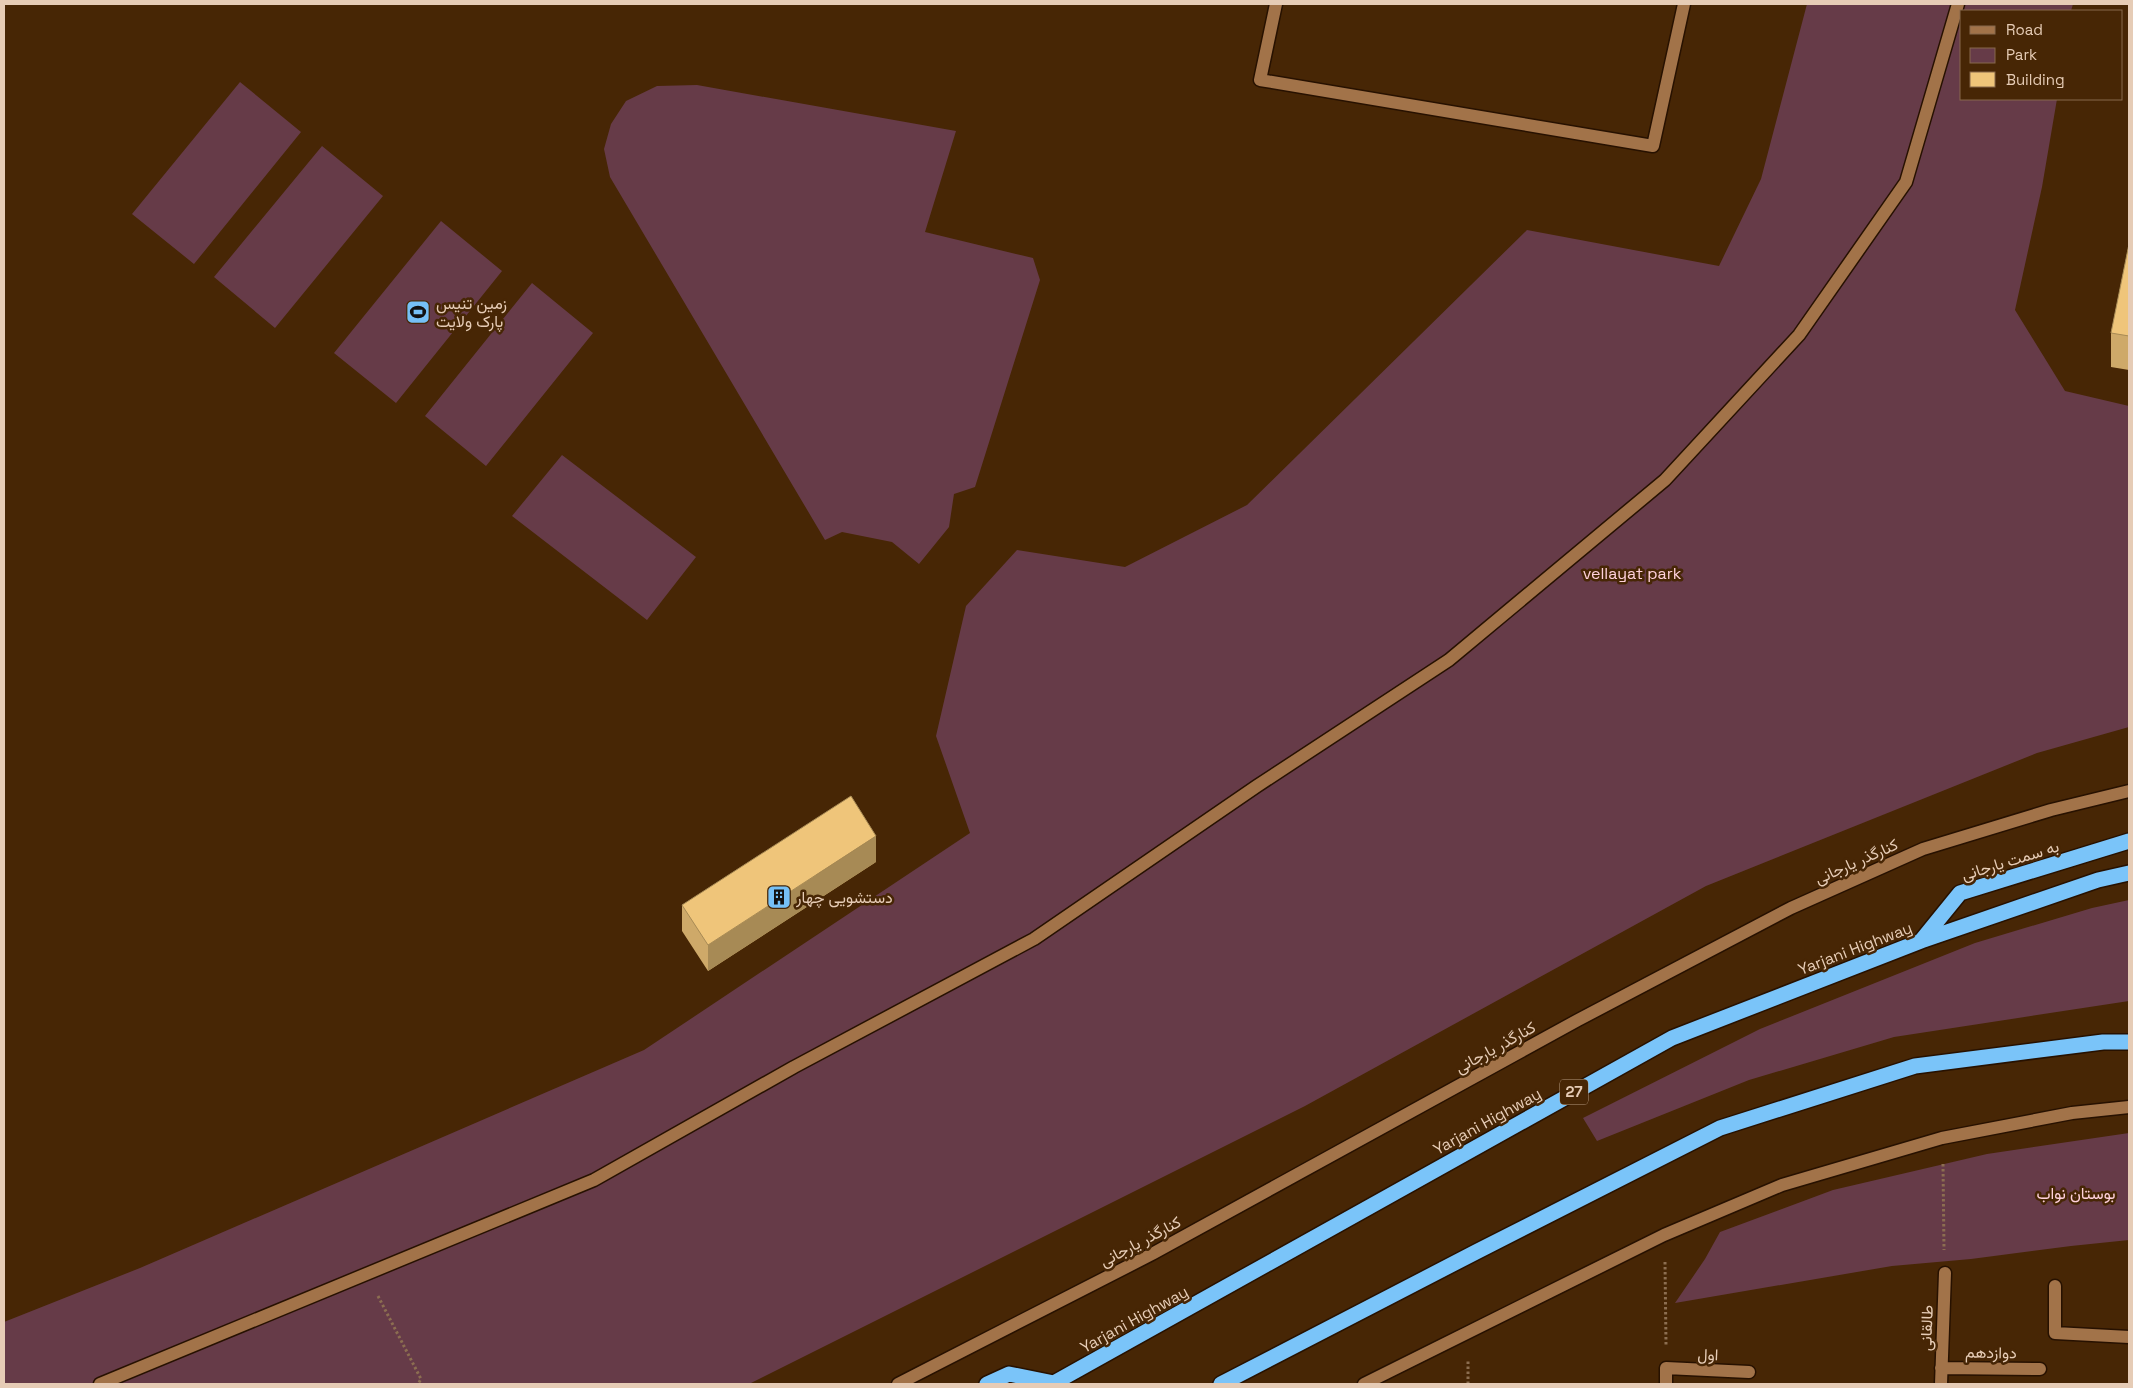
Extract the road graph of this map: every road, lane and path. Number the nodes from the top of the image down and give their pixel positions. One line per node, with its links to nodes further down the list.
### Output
1 (1276, 4): 2 (main road)
2 (1684, 4)
3 (1958, 4): 13 (main road)
4 (2129, 791): 22 (main road, کنارگذر یارجانی)
5 (2129, 841): 7 (highway, به سمت یارجانی)
6 (2129, 873): 7 (highway, Yarjani Highway / 27)
7 (1921, 941): 24 (highway, Yarjani Highway / 27)
8 (2129, 1042): 25 (highway)
9 (2129, 1107): 10 (main road)
10 (1942, 1138): 11 (main road); 12 (path)
11 (1664, 1236): 16 (path); 26 (main road)
12 (1945, 1273): 17 (main road, طالقانی)
13 (366, 1275): 20 (main road); 21 (path)
14 (2055, 1286): 15 (main road)
15 (2129, 1337)
16 (1666, 1368): 19 (main road, اول); 27 (main road)
17 (1941, 1368): 18 (main road, دوازدهم); 28 (main road, طالقانی)
18 (2040, 1369)
19 (1749, 1372)
20 (100, 1384)
21 (418, 1384)
22 (898, 1384)
23 (987, 1384): 24 (highway)
24 (1053, 1384)
25 (1221, 1384)
26 (1364, 1384)
27 (1666, 1384)
28 (1940, 1384)

